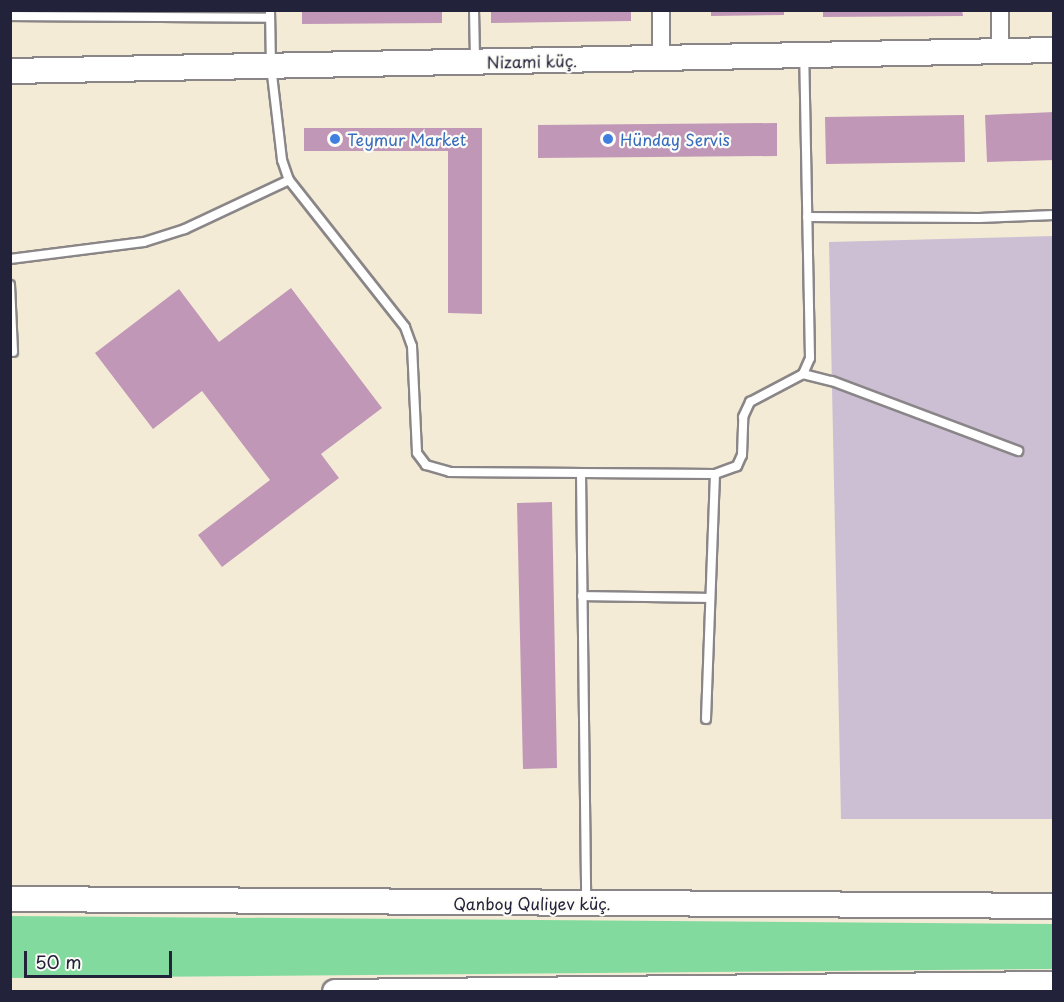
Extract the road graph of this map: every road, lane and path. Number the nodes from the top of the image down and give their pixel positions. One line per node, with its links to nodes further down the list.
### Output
1 (474, 10): 10 (lane)
2 (661, 10): 9 (street)
3 (1000, 10): 7 (street)
4 (270, 14): 5 (lane); 11 (lane)
5 (10, 16)
6 (1053, 50): 7 (street, Nizami küç.)
7 (1000, 51): 8 (street, Nizami küç.)
8 (804, 55): 9 (street, Nizami küç.); 15 (lane)
9 (661, 58): 10 (street, Nizami küç.)
10 (476, 62): 11 (street, Nizami küç.)
11 (271, 66): 12 (street, Nizami küç.); 13 (lane)
12 (10, 71)
13 (289, 180): 16 (lane); 21 (lane)
14 (1053, 215): 15 (lane)
15 (807, 217): 19 (lane)
16 (10, 259)
17 (10, 285): 18 (lane)
18 (13, 352)
19 (803, 374): 20 (lane); 22 (lane)
20 (1018, 451)
21 (581, 473): 22 (lane); 23 (lane)
22 (715, 474): 24 (lane)
23 (582, 596): 24 (lane); 27 (lane)
24 (710, 598): 25 (lane)
25 (706, 719)
26 (10, 899): 27 (street, Qanboy Quliyev küç.)
27 (586, 903): 28 (street, Qanboy Quliyev küç.)
28 (1053, 906)
29 (1053, 984): 30 (street)
30 (1025, 988): 31 (street)
31 (811, 989): 32 (street)
32 (481, 990): 33 (street)
33 (335, 992)

